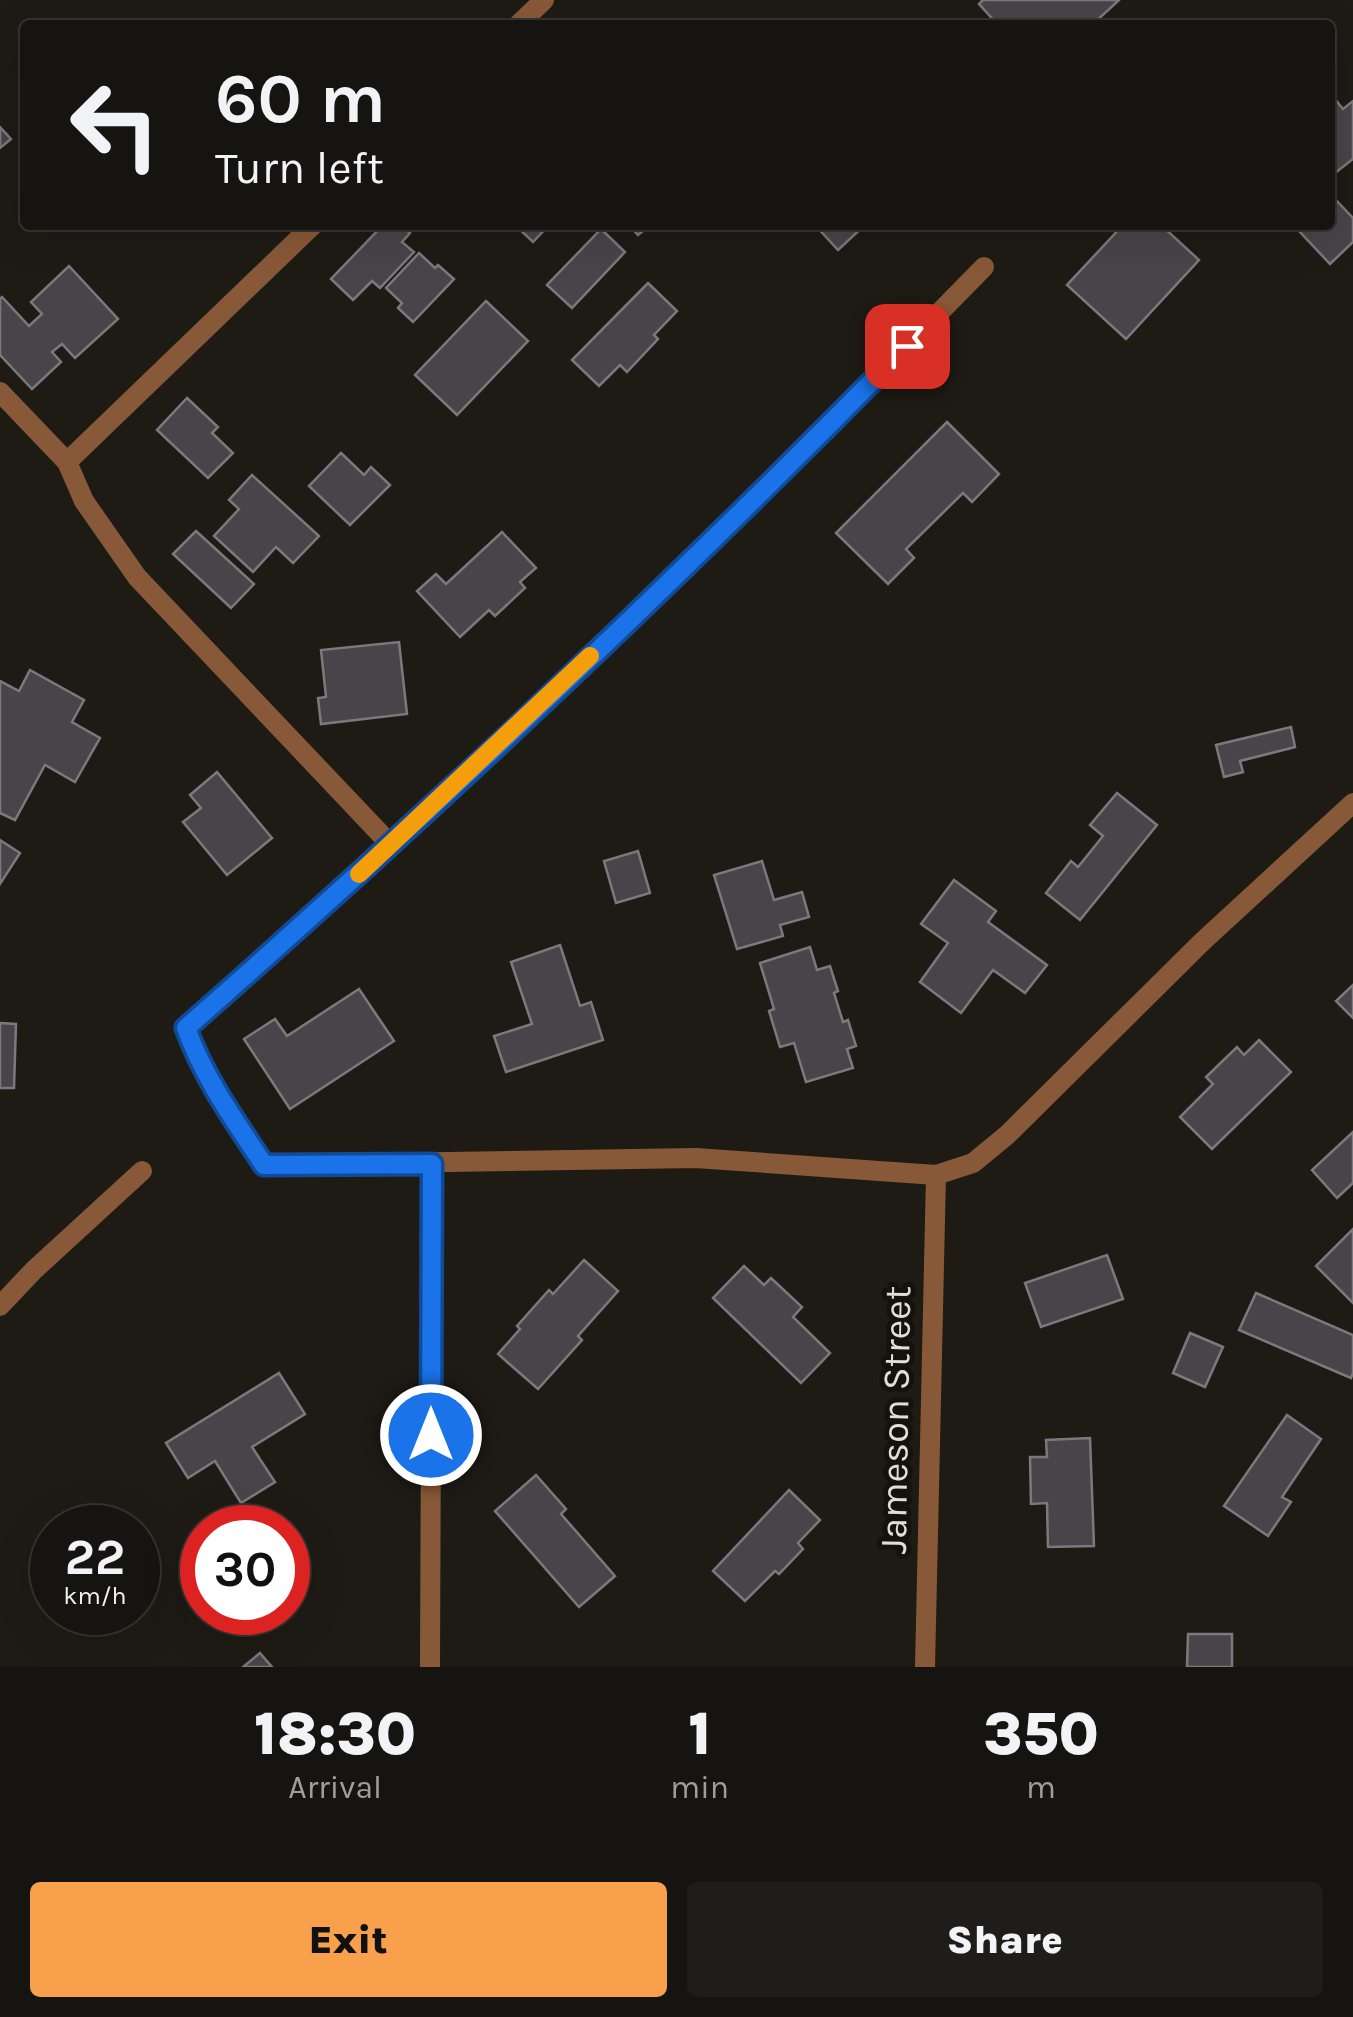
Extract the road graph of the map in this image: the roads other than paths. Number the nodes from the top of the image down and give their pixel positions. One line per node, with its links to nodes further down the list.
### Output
1 (544, 0): 2 (street)
2 (523, 20)
3 (307, 230): 6 (street)
4 (984, 267): 8 (street)
5 (0, 392): 6 (street)
6 (66, 462): 8 (street)
7 (1353, 803): 11 (street)
8 (392, 846): 9 (street)
9 (432, 1164): 11 (street); 13 (street)
10 (142, 1171): 12 (street)
11 (936, 1175): 14 (street, Jameson Street)
12 (0, 1306)
13 (430, 1667)
14 (924, 1667)

